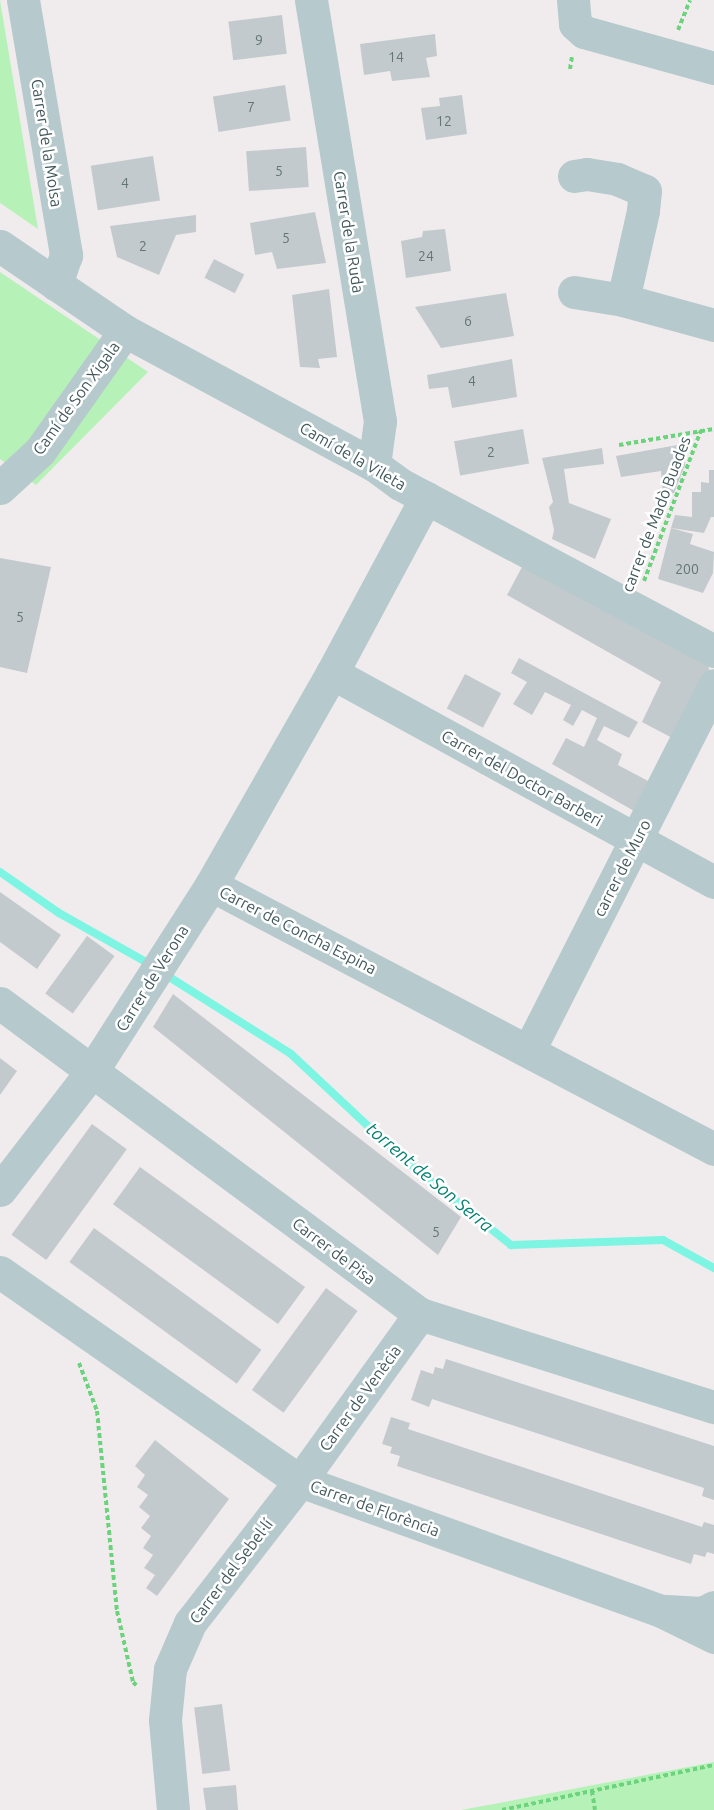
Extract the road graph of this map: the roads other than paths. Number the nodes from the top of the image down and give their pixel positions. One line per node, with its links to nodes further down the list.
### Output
1 (23, 0): 7 (street, Carrer de la Molsa)
2 (311, 0): 12 (street, Carrer de la Ruda)
3 (573, 0): 4 (street)
4 (714, 68)
5 (574, 176): 9 (street)
6 (0, 246): 7 (street, Camí de la Vileta)
7 (56, 284): 11 (street, Camí de la Vileta)
8 (574, 292): 9 (street)
9 (623, 300): 10 (street)
10 (714, 325)
11 (125, 331): 12 (street, Camí de la Vileta); 13 (street, Camí de Son Xigala)
12 (374, 465): 14 (street, Camí de la Vileta)
13 (0, 488)
14 (426, 498): 15 (street, Camí de la Vileta); 16 (street, Carrer de Concha Espina)
15 (714, 651)
16 (332, 673): 18 (street, Carrer del Doctor Barberi); 20 (street, Carrer de Concha Espina)
17 (714, 685): 18 (street, carrer de Muro)
18 (636, 841): 19 (street, Carrer del Doctor Barberi); 22 (street, carrer de Muro)
19 (714, 882)
20 (211, 885): 22 (street, Carrer de Concha Espina); 23 (street, Carrer de Verona)
21 (0, 1003): 23 (street, Carrer de Pisa)
22 (529, 1050): 24 (street, Carrer de Concha Espina)
23 (92, 1071): 25 (street, Carrer de Verona); 27 (street, Carrer de Pisa)
24 (714, 1149)
25 (0, 1190)
26 (0, 1272): 29 (street, Carrer de Florència)
27 (420, 1314): 28 (street, Carrer de Pisa); 29 (street, Carrer de Venècia)
28 (714, 1407)
29 (300, 1481): 31 (street, Carrer de Florència); 33 (street, Carrer del Sebel·lí)
30 (714, 1607): 31 (street)
31 (661, 1611): 32 (street, Carrer de Florència)
32 (714, 1637)
33 (173, 1810)

